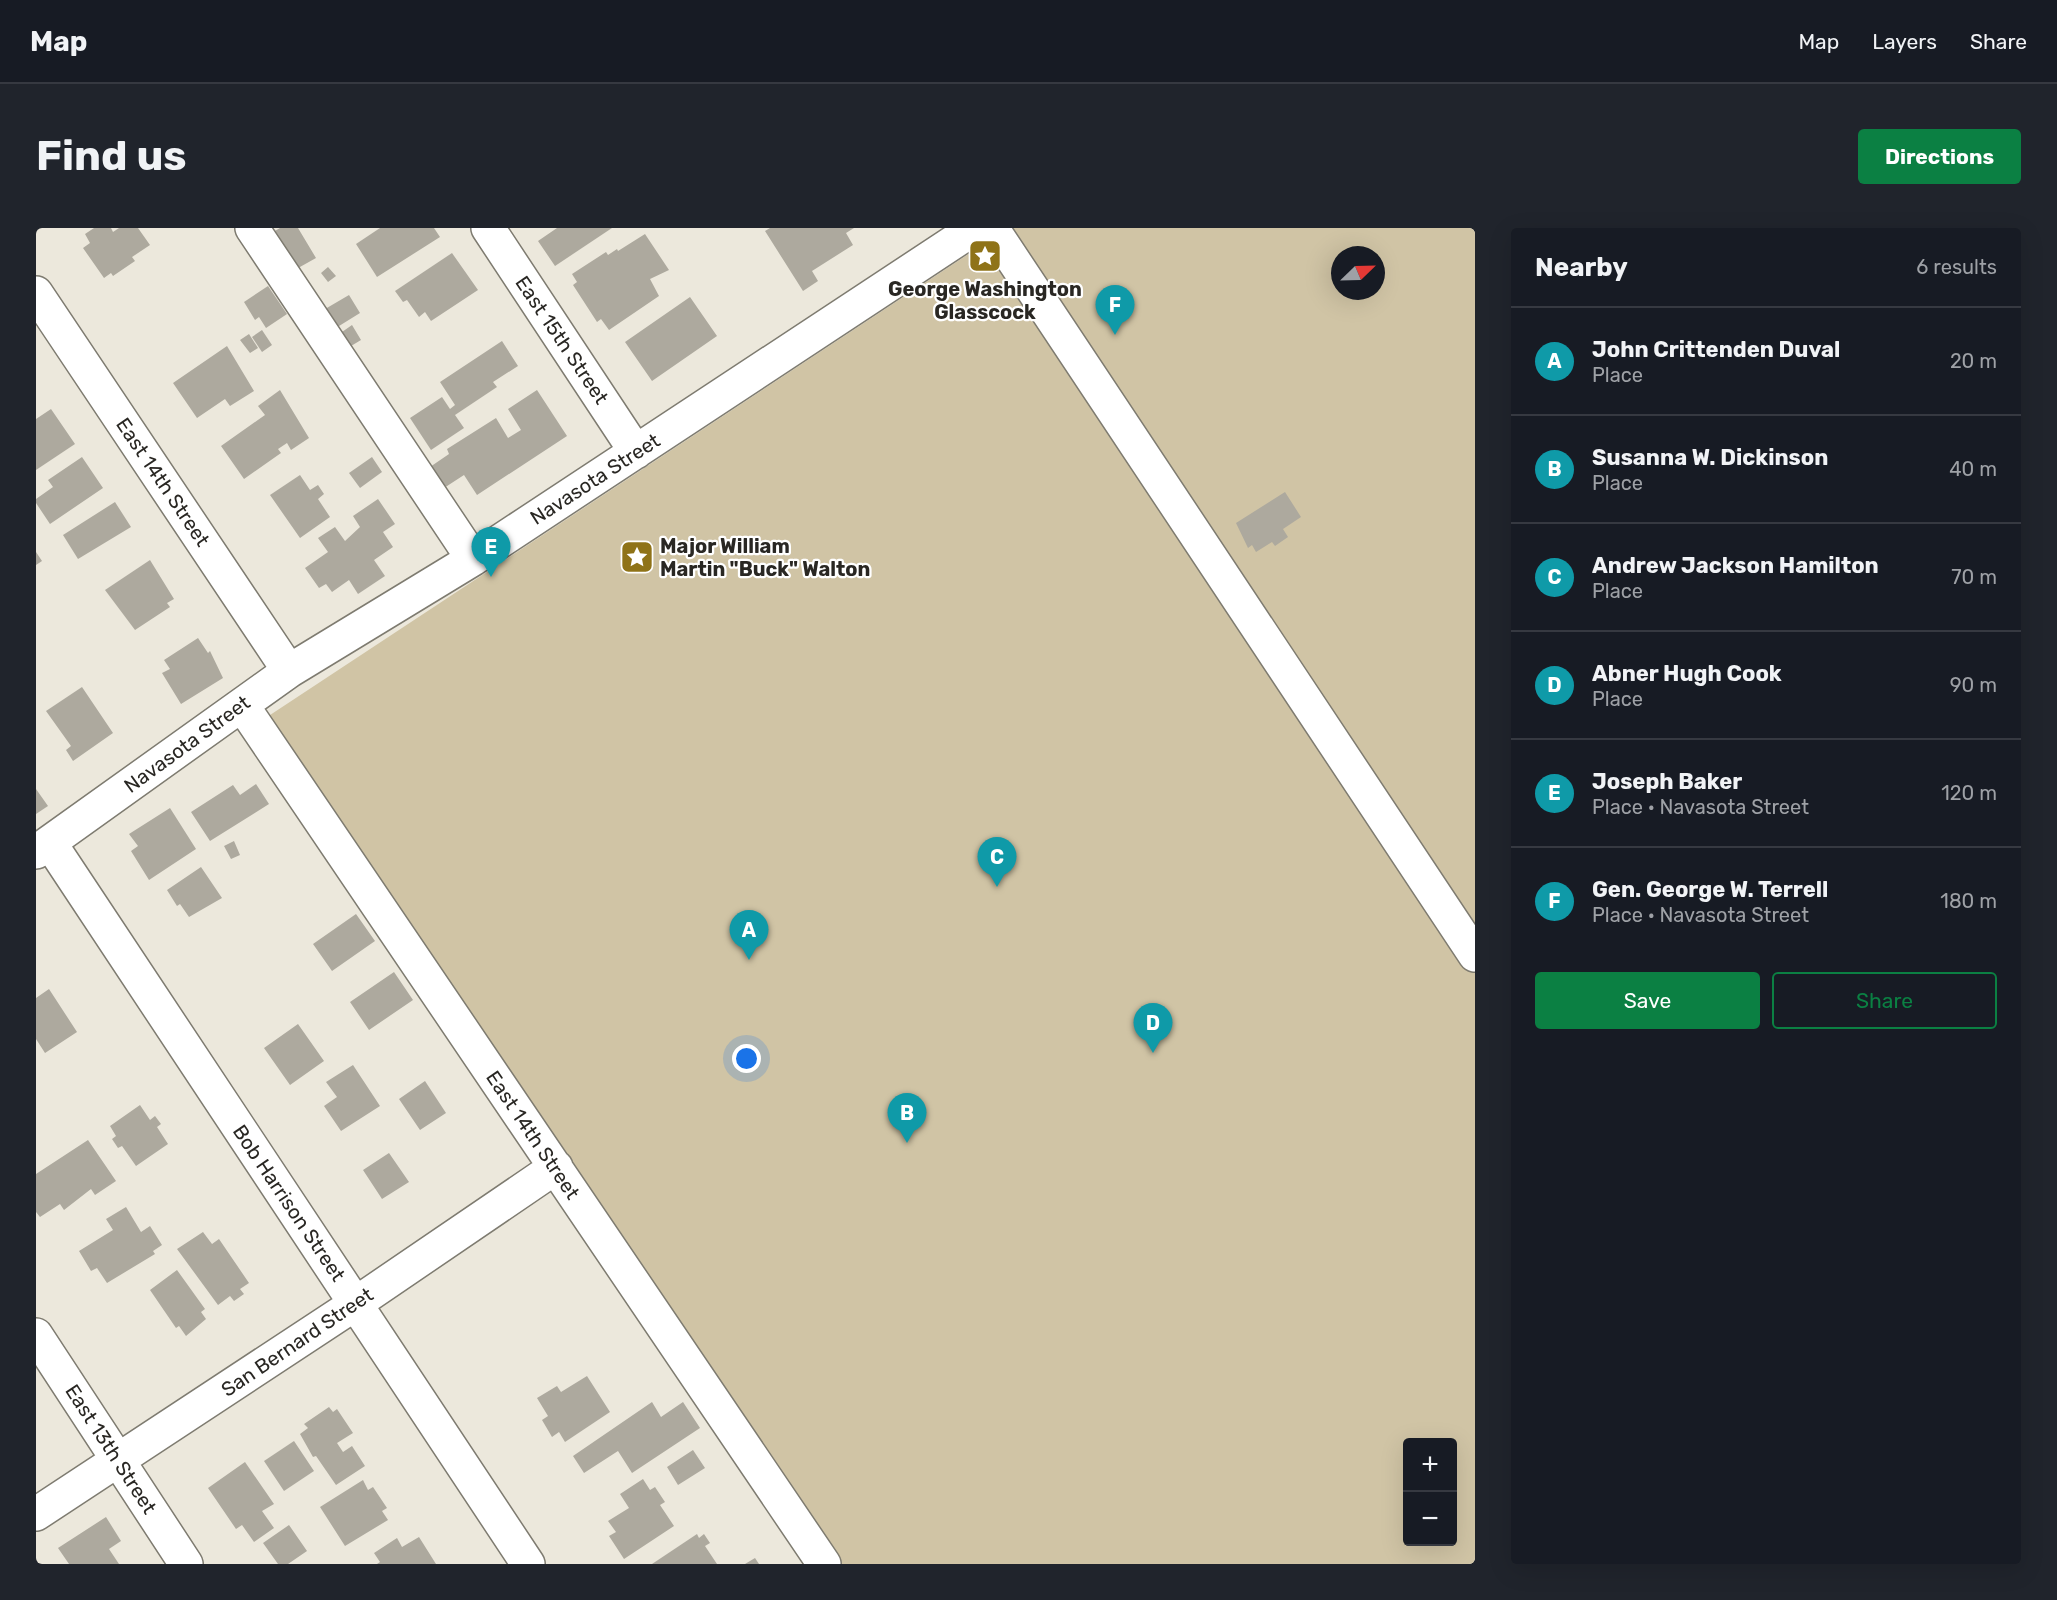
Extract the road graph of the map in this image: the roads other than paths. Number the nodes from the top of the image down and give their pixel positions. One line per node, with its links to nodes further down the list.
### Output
1 (252, 228): 7 (street)
2 (488, 228): 6 (street, East 15th Street)
3 (975, 228): 6 (street, Navasota Street)
4 (992, 228): 11 (street)
5 (36, 293): 8 (street, East 14th Street)
6 (636, 452): 7 (street, Navasota Street)
7 (473, 559): 8 (street, Navasota Street)
8 (289, 671): 9 (street, Navasota Street)
9 (242, 705): 10 (street, Navasota Street); 12 (street, East 14th Street)
10 (43, 847): 13 (street, Bob Harrison Street)
11 (1475, 954)
12 (556, 1167): 13 (street, San Bernard Street); 19 (street, East 14th Street)
13 (355, 1304): 15 (street, San Bernard Street); 18 (street, Bob Harrison Street)
14 (36, 1335): 15 (street, East 13th Street)
15 (118, 1460): 16 (street, San Bernard Street); 17 (street, East 13th Street)
16 (36, 1514)
17 (186, 1564)
18 (528, 1564)
19 (824, 1564)

